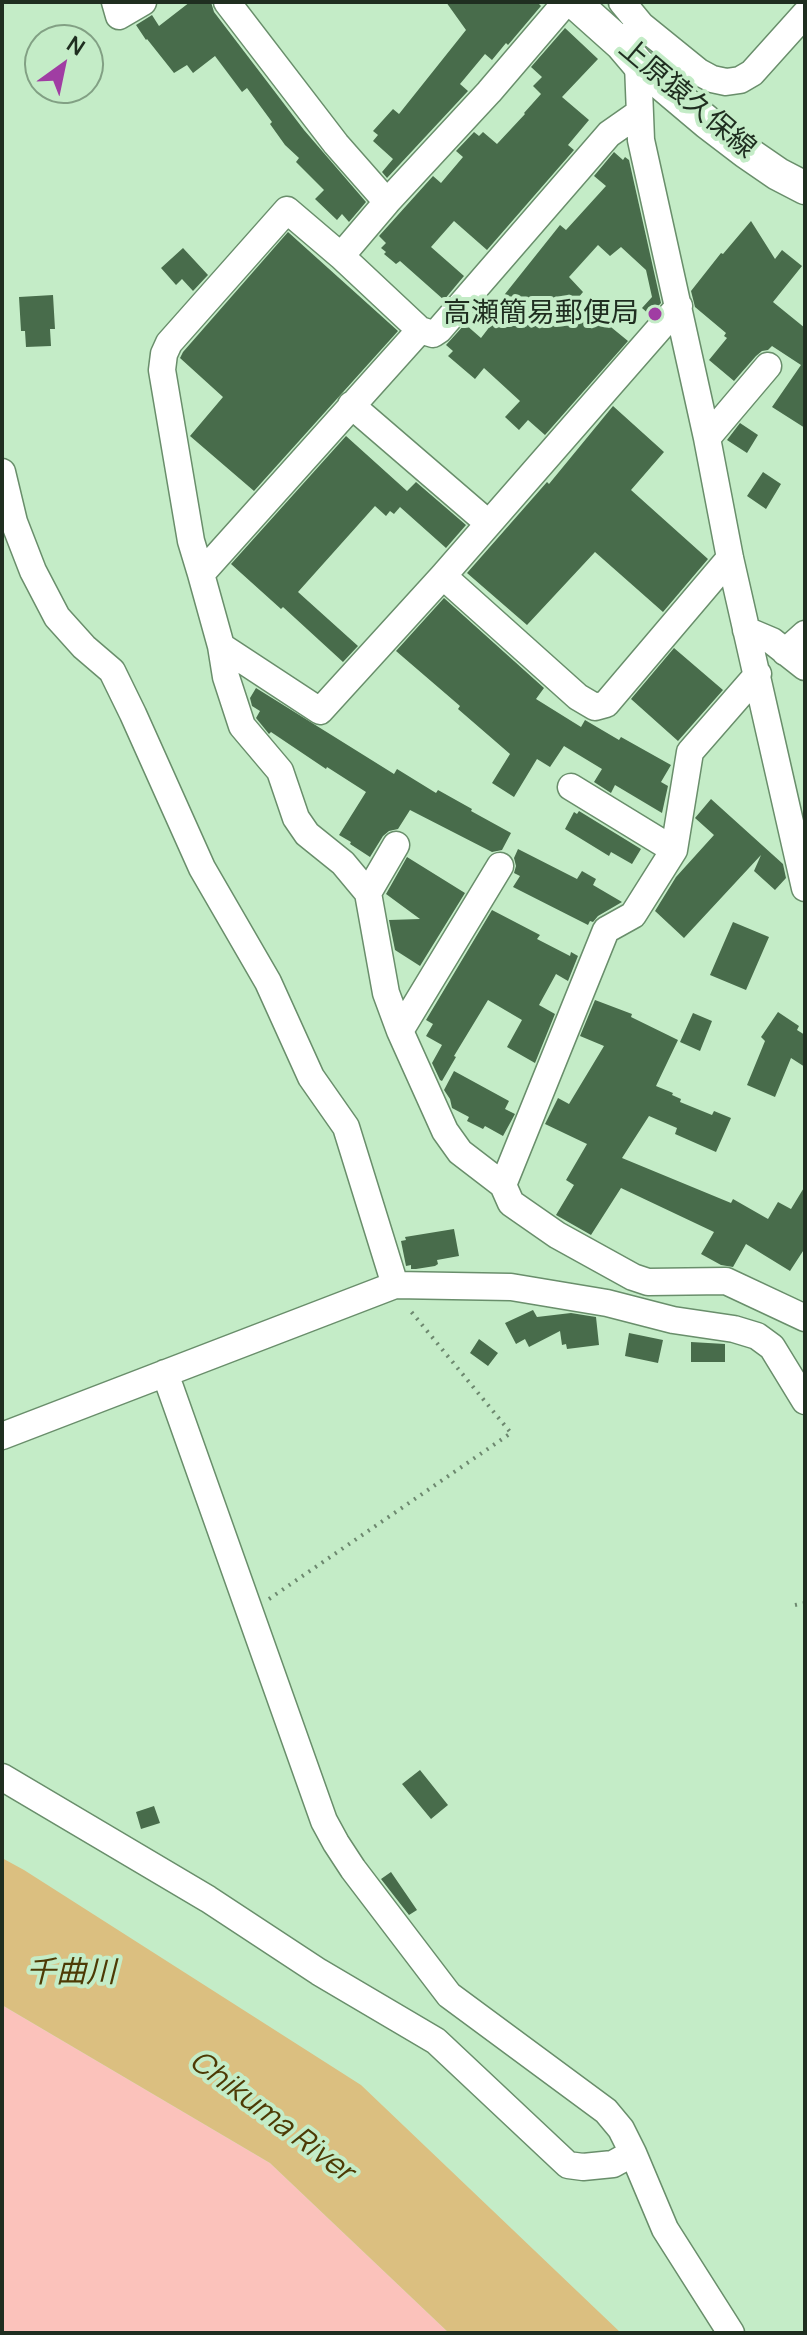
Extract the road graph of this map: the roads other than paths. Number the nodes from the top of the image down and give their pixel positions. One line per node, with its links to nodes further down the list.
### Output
1 (115, 2): 2 (street)
2 (143, 2)
3 (227, 2): 11 (street)
4 (566, 2): 11 (street)
5 (574, 2): 8 (main road, 上原猿久保線)
6 (622, 2): 8 (street)
7 (805, 14): 8 (street)
8 (633, 44): 9 (street); 10 (main road, 上原猿久保線)
9 (639, 113): 13 (street); 14 (street)
10 (805, 188)
11 (387, 202): 12 (street)
12 (341, 256): 14 (street); 21 (street)
13 (679, 306): 17 (street); 19 (street)
14 (420, 330): 16 (street)
15 (768, 366): 17 (street)
16 (351, 405): 19 (street); 21 (street)
17 (707, 438): 20 (street)
18 (2, 472): 36 (street)
19 (488, 523): 22 (street)
20 (730, 558): 22 (street); 23 (street)
21 (201, 574): 25 (street)
22 (443, 576): 25 (street)
23 (746, 630): 26 (street); 27 (street)
24 (805, 634): 26 (street)
25 (221, 646): 33 (street)
26 (795, 660)
27 (758, 674): 30 (street); 32 (street)
28 (571, 787): 30 (street)
29 (396, 845): 33 (street)
30 (674, 850): 35 (street)
31 (500, 866): 34 (street)
32 (805, 888)
33 (368, 893): 34 (street)
34 (400, 1031): 35 (street)
35 (503, 1185): 37 (street)
36 (395, 1285): 38 (street); 39 (street)
37 (805, 1318)
38 (165, 1373): 40 (street); 42 (street)
39 (805, 1401)
40 (2, 1436)
41 (2, 1777): 42 (street)
42 (633, 2153): 43 (street)
43 (731, 2333)

